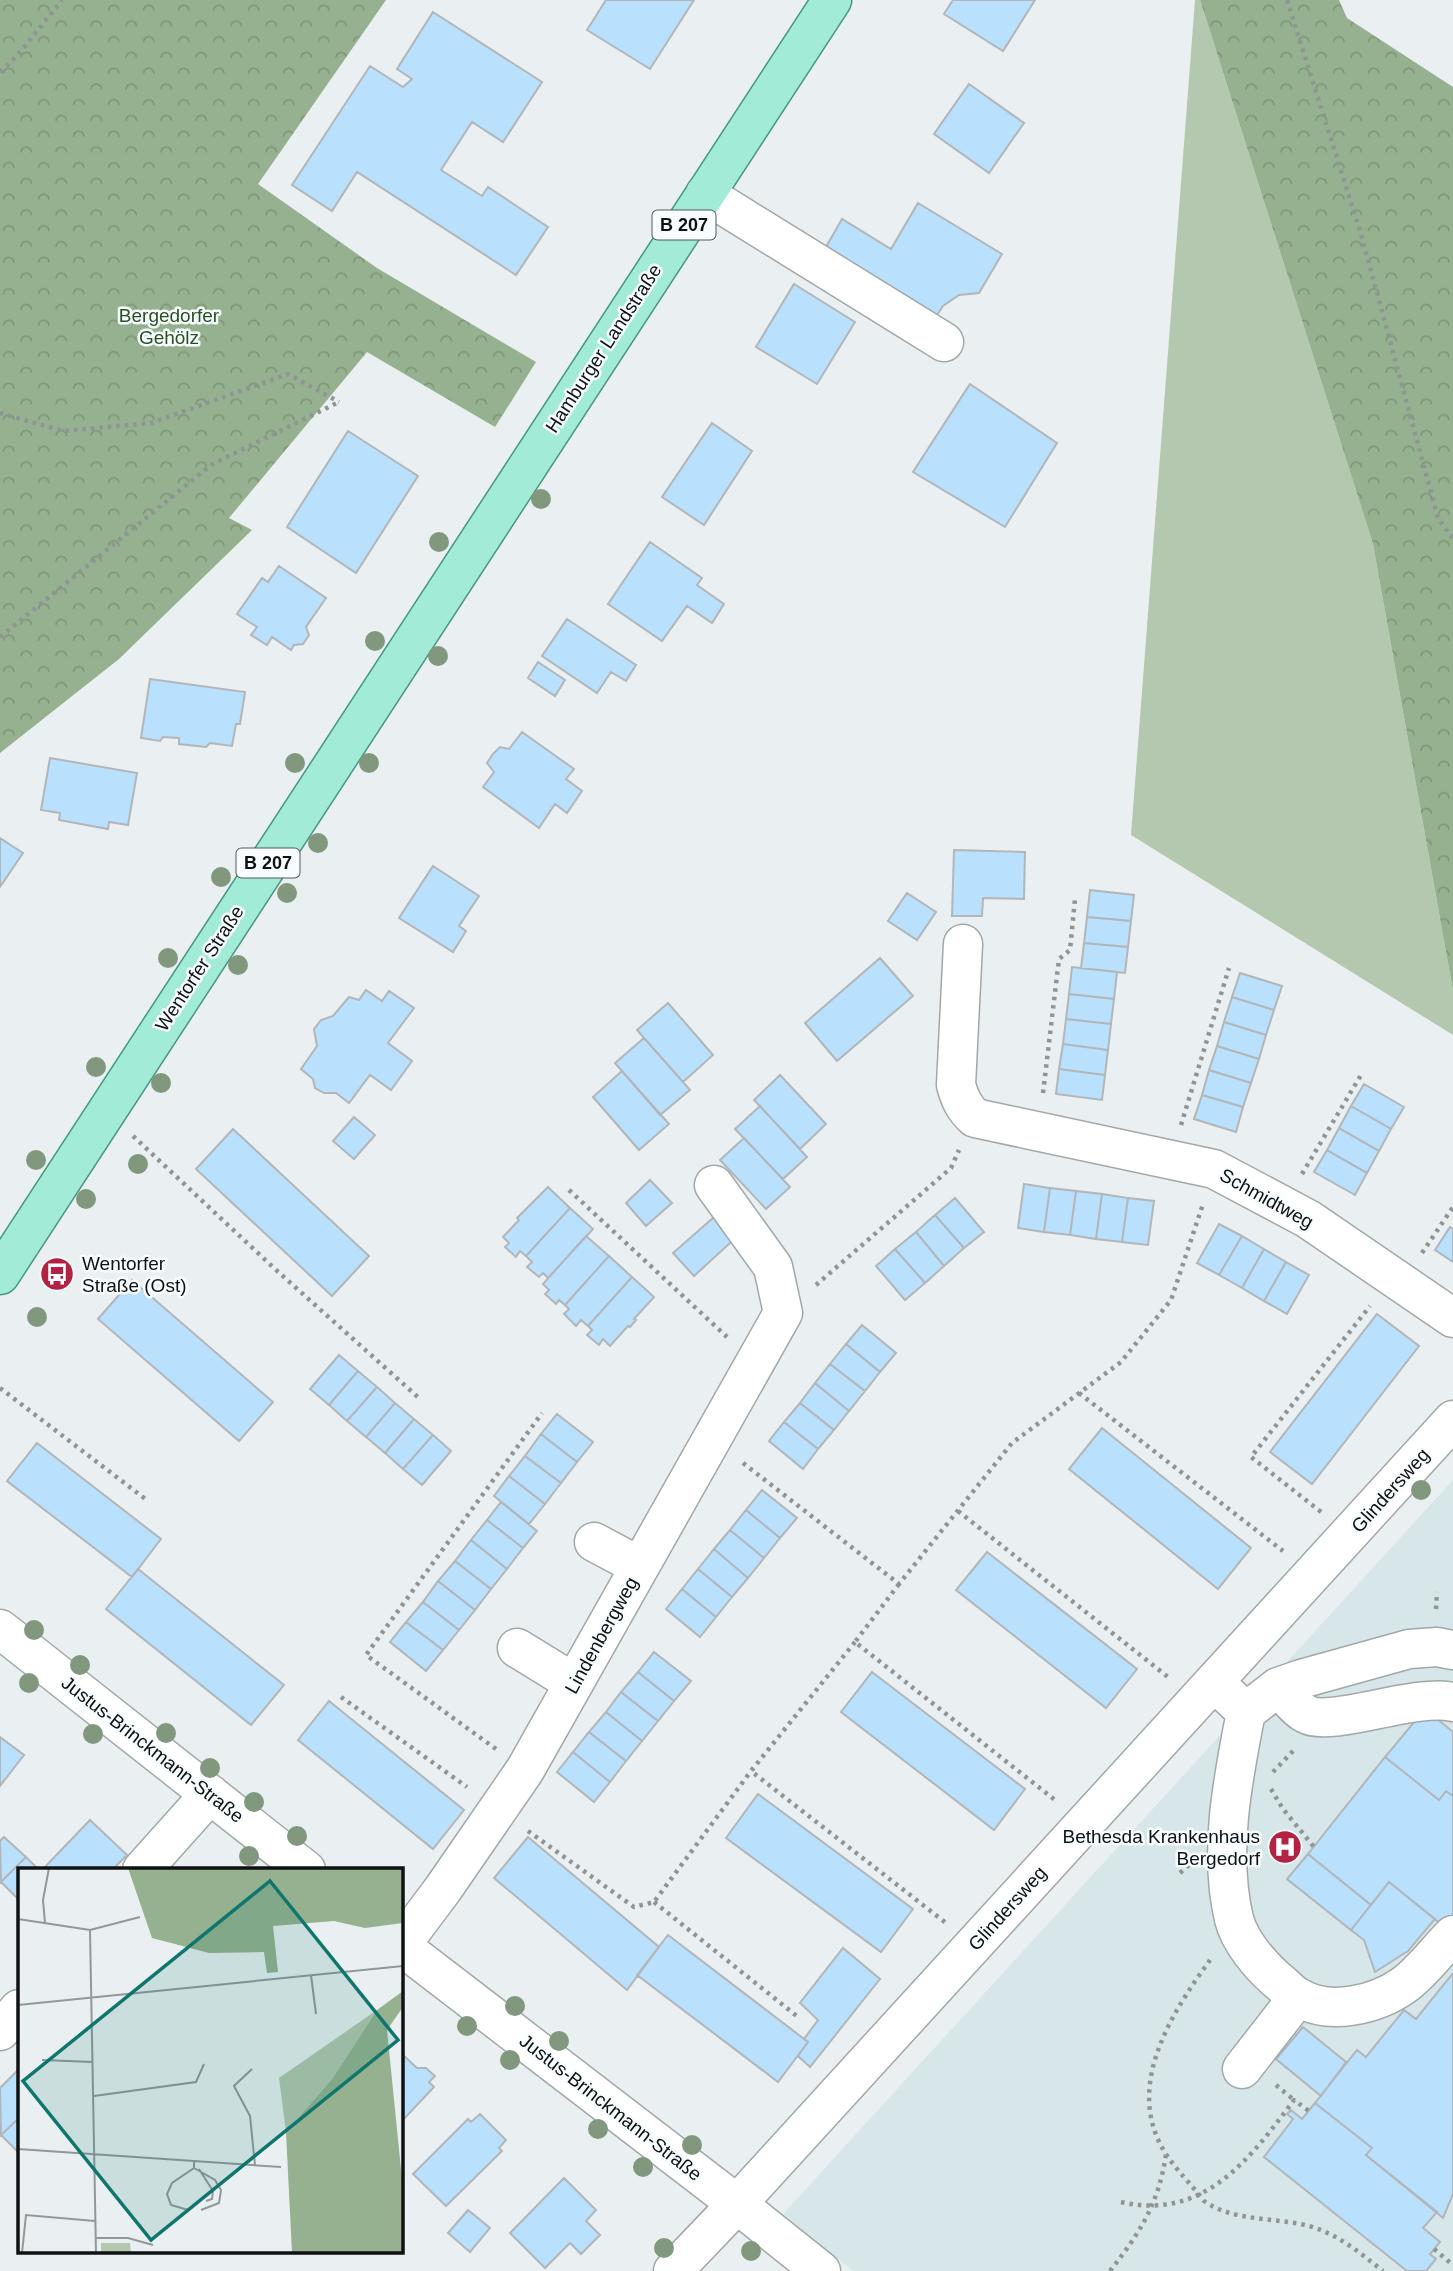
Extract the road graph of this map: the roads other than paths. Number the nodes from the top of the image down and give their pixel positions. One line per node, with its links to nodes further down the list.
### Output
1 (832, 0): 2 (main road, Hamburger Landstraße / B 207)
2 (705, 194): 3 (street); 4 (main road, Hamburger Landstraße / B 207)
3 (944, 342)
4 (537, 451): 7 (main road, Wentorfer Straße / B 207)
5 (963, 944): 8 (street, Schmidtweg)
6 (714, 1185): 11 (street, Lindenbergweg)
7 (0, 1275)
8 (1453, 1318)
9 (1453, 1420): 17 (street, Glindersweg)
10 (594, 1542): 11 (street)
11 (639, 1566): 15 (street, Lindenbergweg)
12 (0, 1629): 20 (street, Justus-Brinckmann-Straße)
13 (517, 1648): 15 (street)
14 (1453, 1650): 16 (street)
15 (574, 1683): 24 (street, Lindenbergweg)
16 (1278, 1687): 18 (street); 19 (street)
17 (1206, 1691): 19 (street); 30 (street, Glindersweg)
18 (1453, 1702)
19 (1246, 1712): 26 (street)
20 (210, 1794): 21 (street); 22 (street, Justus-Brinckmann-Straße)
21 (144, 1868)
22 (303, 1868)
23 (1453, 1935): 26 (street)
24 (402, 1944)
25 (402, 1946): 30 (street, Justus-Brinckmann-Straße)
26 (1298, 1997): 29 (street)
27 (18, 2010): 28 (street)
28 (0, 2031)
29 (1242, 2069)
30 (737, 2204): 31 (street, Glindersweg); 32 (street, Justus-Brinckmann-Straße)
31 (673, 2271)
32 (821, 2271)

